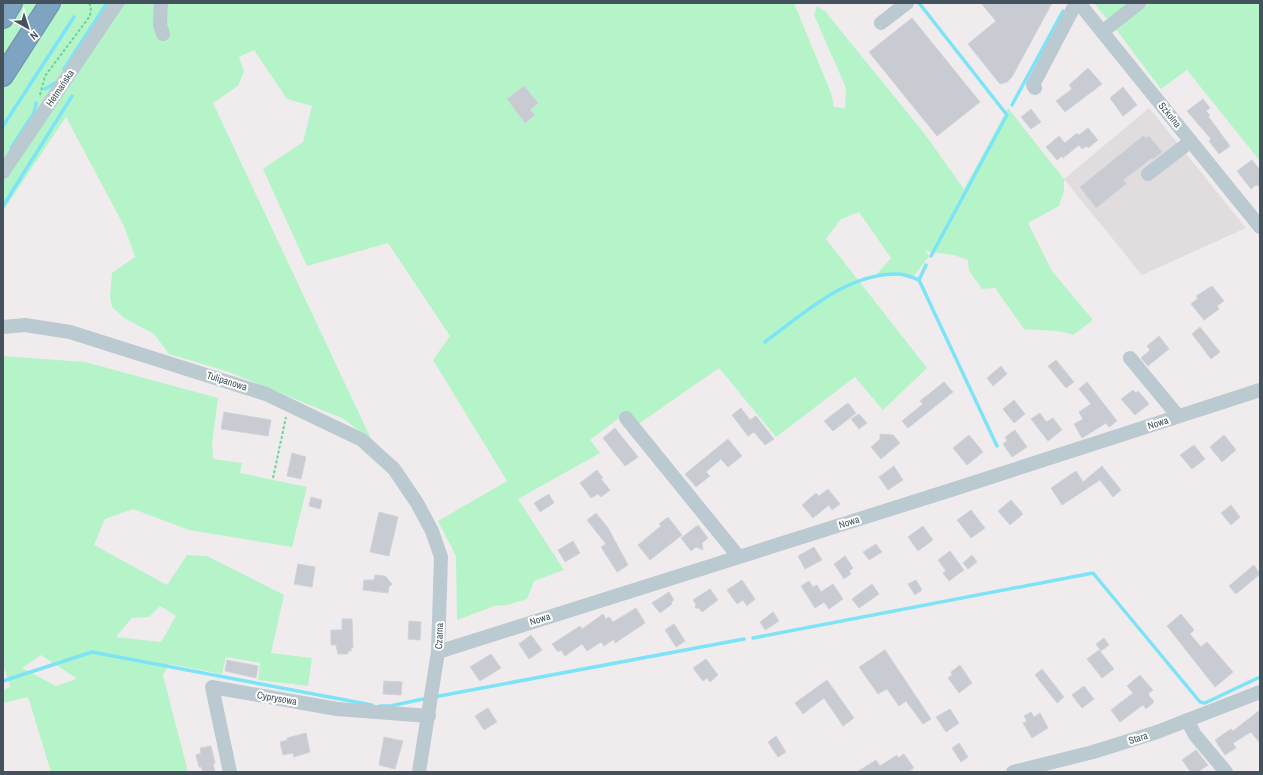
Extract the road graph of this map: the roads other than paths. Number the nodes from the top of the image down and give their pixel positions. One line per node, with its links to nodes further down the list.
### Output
1 (12, 3): 8 (highway)
2 (50, 3): 12 (highway)
3 (117, 3): 15 (street, Hetmańska)
4 (161, 3): 11 (street)
5 (907, 3): 9 (street)
6 (1078, 3): 10 (street, Szkolna); 13 (street)
7 (1139, 3): 10 (street)
8 (3, 18)
9 (881, 23)
10 (1102, 32): 14 (street, Szkolna)
11 (163, 34)
12 (3, 76)
13 (1035, 88)
14 (1191, 141): 16 (street); 17 (street, Szkolna)
15 (3, 172)
16 (1148, 174)
17 (1260, 227)
18 (3, 328): 23 (street, Tulipanowa)
19 (1130, 358): 21 (street)
20 (1260, 390): 21 (street, Nowa)
21 (1178, 416): 24 (street, Nowa)
22 (626, 418): 24 (street)
23 (417, 503): 25 (street, Czarna)
24 (738, 556): 25 (street, Nowa)
25 (438, 652): 27 (street, Czarna)
26 (1260, 692): 28 (street, Stara)
27 (429, 716): 29 (street, Cyprysowa); 30 (street, Czarna)
28 (1187, 720): 31 (street, Stara); 32 (street)
29 (230, 772)
30 (419, 772)
31 (1013, 772)
32 (1226, 772)

